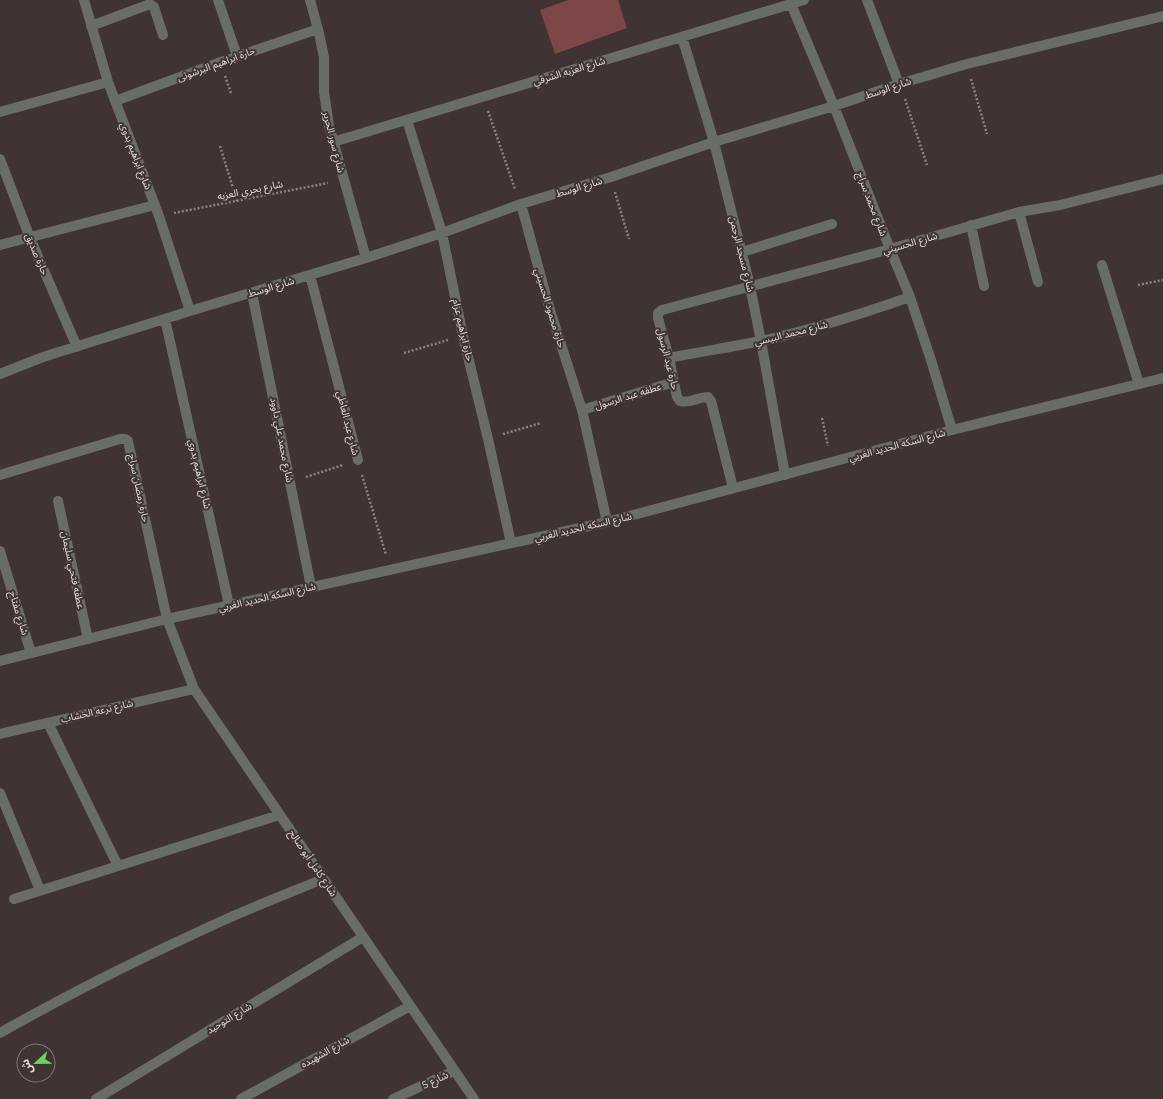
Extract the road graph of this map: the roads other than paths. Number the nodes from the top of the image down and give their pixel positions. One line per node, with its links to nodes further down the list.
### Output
1 (84, 0): 8 (street, شارع ابراهيم بدوي)
2 (218, 0): 12 (street)
3 (310, 0): 9 (street, شارع سور الحرير)
4 (804, 0): 6 (street, شارع العزبه الشرقي)
5 (867, 0): 14 (street)
6 (791, 4): 11 (street, شارع العزبه الشرقي); 16 (street, شارع محمد سراج)
7 (1163, 16): 14 (street, شارع الوسط)
8 (91, 26): 10 (street); 13 (street, شارع ابراهيم بدوي)
9 (318, 29): 12 (street, حارة ابراهيم البرشونى); 19 (street, شارع سور الحرير)
10 (163, 35)
11 (682, 37): 18 (street, شارع العزبه الشرقي); 20 (street, شارع مسجد الرحمن)
12 (237, 56): 15 (street, حارة ابراهيم البرشونى)
13 (108, 82): 15 (street, شارع ابراهيم بدوي); 17 (street)
14 (899, 84): 16 (street, شارع الوسط)
15 (115, 101): 24 (street, شارع ابراهيم بدوي)
16 (834, 106): 20 (street, شارع الوسط); 31 (street, شارع محمد سراج)
17 (0, 112)
18 (407, 120): 19 (street, شارع العزبه الشرقي); 28 (street, حارة ابراهيم عزام)
19 (333, 142): 33 (street, شارع سور الحرير)
20 (714, 142): 23 (street, شارع الوسط); 32 (street, شارع مسجد الرحمن)
21 (0, 159): 29 (street, حارة صديق)
22 (1163, 178): 25 (street, شارع الحسيني)
23 (521, 204): 28 (street, شارع الوسط); 51 (street, حارة محمود الحسيني)
24 (155, 205): 29 (street); 41 (street, شارع ابراهيم بدوي)
25 (1019, 212): 27 (street, شارع الحسيني); 36 (street)
26 (832, 224): 32 (street)
27 (971, 225): 31 (street, شارع الحسيني); 38 (street)
28 (442, 233): 33 (street, شارع الوسط); 59 (street, حارة ابراهيم عزام)
29 (30, 238): 30 (street); 45 (street, حارة صديق)
30 (0, 245)
31 (890, 249): 37 (street, شارع الحسيني); 40 (street, شارع محمد سراج)
32 (742, 252): 37 (street, شارع مسجد الرحمن)
33 (366, 258): 35 (street, شارع الوسط)
34 (1102, 265): 50 (street)
35 (310, 275): 39 (street, شارع الوسط); 53 (street, شارع عبد العاطي)
36 (1038, 282)
37 (750, 286): 42 (street, شارع الحسيني); 44 (street, شارع مسجد الرحمن)
38 (984, 286)
39 (252, 293): 41 (street, شارع الوسط); 61 (street, شارع محمد علي داوود)
40 (910, 297): 44 (street, شارع محمد البيسي); 52 (street, شارع محمد سراج)
41 (190, 310): 43 (street, شارع الوسط)
42 (658, 312): 46 (street, حارة عبد الرسول)
43 (165, 319): 45 (street, شارع الوسط); 62 (street, شارع ابراهيم بدوي)
44 (762, 341): 46 (street, شارع محمد البيسي); 55 (street, شارع مسجد الرحمن)
45 (77, 347): 47 (street, شارع الوسط)
46 (669, 358): 49 (street, حارة عبد الرسول)
47 (0, 374)
48 (1163, 378): 50 (street, شارع السكه الحديد الغربي)
49 (674, 382): 51 (street, عطفه عبد الرسول); 56 (street, حارة عبد الرسول)
50 (1139, 384): 52 (street, شارع السكه الحديد الغربي)
51 (582, 410): 58 (street, حارة محمود الحسيني)
52 (952, 430): 55 (street, شارع السكه الحديد الغربي)
53 (358, 460)
54 (0, 475): 63 (street, حارة رمضان سراج)
55 (785, 475): 56 (street, شارع السكه الحديد الغربي)
56 (733, 488): 58 (street, شارع السكه الحديد الغربي)
57 (58, 501): 64 (street, عطفه فتحي سليمان)
58 (607, 522): 59 (street, شارع السكه الحديد الغربي)
59 (511, 543): 61 (street, شارع السكه الحديد الغربي)
60 (0, 551): 65 (street, شارع مفتاح)
61 (311, 587): 62 (street, شارع السكه الحديد الغربي)
62 (229, 606): 63 (street, شارع السكه الحديد الغربي)
63 (167, 619): 64 (street, شارع السكه الحديد الغربي); 67 (street, شارع كامل أبو صالح)
64 (88, 639): 65 (street, شارع السكه الحديد الغربي)
65 (31, 653): 66 (street, شارع السكه الحديد الغربي)
66 (0, 661)
67 (194, 689): 68 (street, شارع ترعه الخشاب); 71 (street, شارع كامل أبو صالح)
68 (48, 722): 69 (street, شارع ترعه الخشاب); 72 (street)
69 (0, 734)
70 (0, 793): 74 (street)
71 (280, 815): 72 (street); 73 (street, شارع كامل أبو صالح)
72 (118, 866): 74 (street)
73 (323, 879): 76 (street, شارع كامل أبو صالح); 78 (street)
74 (40, 890): 75 (street)
75 (14, 899)
76 (363, 937): 77 (street, شارع كامل أبو صالح); 80 (street, شارع التوحيد)
77 (410, 1006): 79 (street, شارع كامل أبو صالح); 81 (street, شارع الشهيده)
78 (0, 1033)
79 (454, 1071): 82 (street, شارع 5); 83 (street, شارع كامل أبو صالح)
80 (96, 1099)
81 (241, 1099)
82 (393, 1099)
83 (474, 1099)

